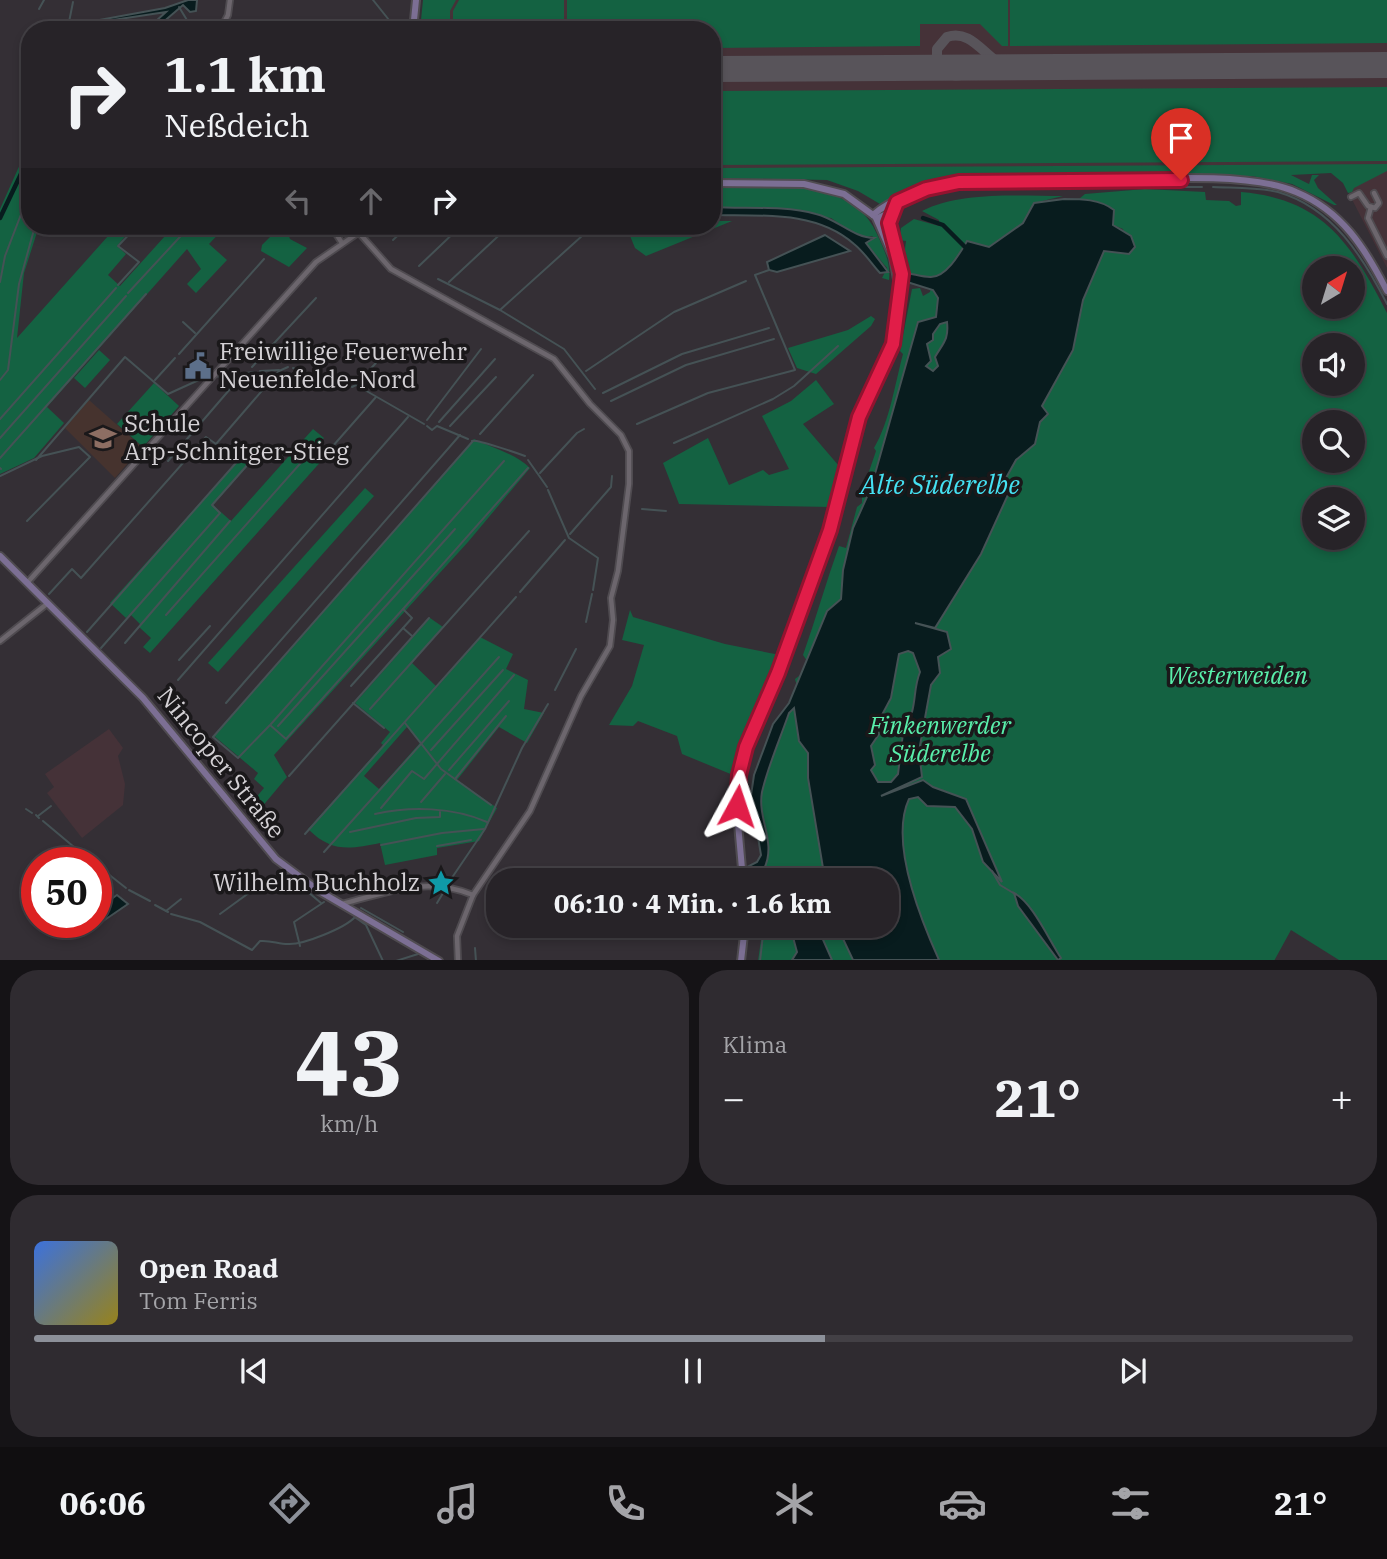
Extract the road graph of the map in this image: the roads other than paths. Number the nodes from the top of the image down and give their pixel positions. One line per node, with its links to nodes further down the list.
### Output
1 (230, 0): 3 (street)
2 (416, 0): 4 (main road)
3 (225, 21)
4 (414, 21)
5 (721, 183): 11 (main road)
6 (1374, 193): 9 (street)
7 (1351, 197): 9 (street)
8 (897, 202): 10 (main road); 11 (main road); 18 (main road)
9 (1371, 207): 17 (street)
10 (892, 210): 11 (main road); 12 (main road)
11 (875, 216): 12 (main road); 19 (main road)
12 (891, 233): 19 (main road)
13 (337, 235): 16 (street)
14 (355, 235): 16 (street)
15 (360, 235): 25 (street)
16 (342, 243): 21 (street)
17 (1387, 256)
18 (1387, 291)
19 (899, 293): 24 (main road)
20 (0, 556): 21 (main road, Nincoper Straße)
21 (27, 583): 22 (main road, Nincoper Straße)
22 (48, 603): 23 (street); 26 (main road, Nincoper Straße)
23 (0, 641)
24 (742, 868)
25 (473, 895): 26 (street); 29 (street)
26 (341, 904): 28 (main road, Nincoper Straße)
27 (744, 938): 30 (main road)
28 (437, 960)
29 (458, 960)
30 (741, 960)

